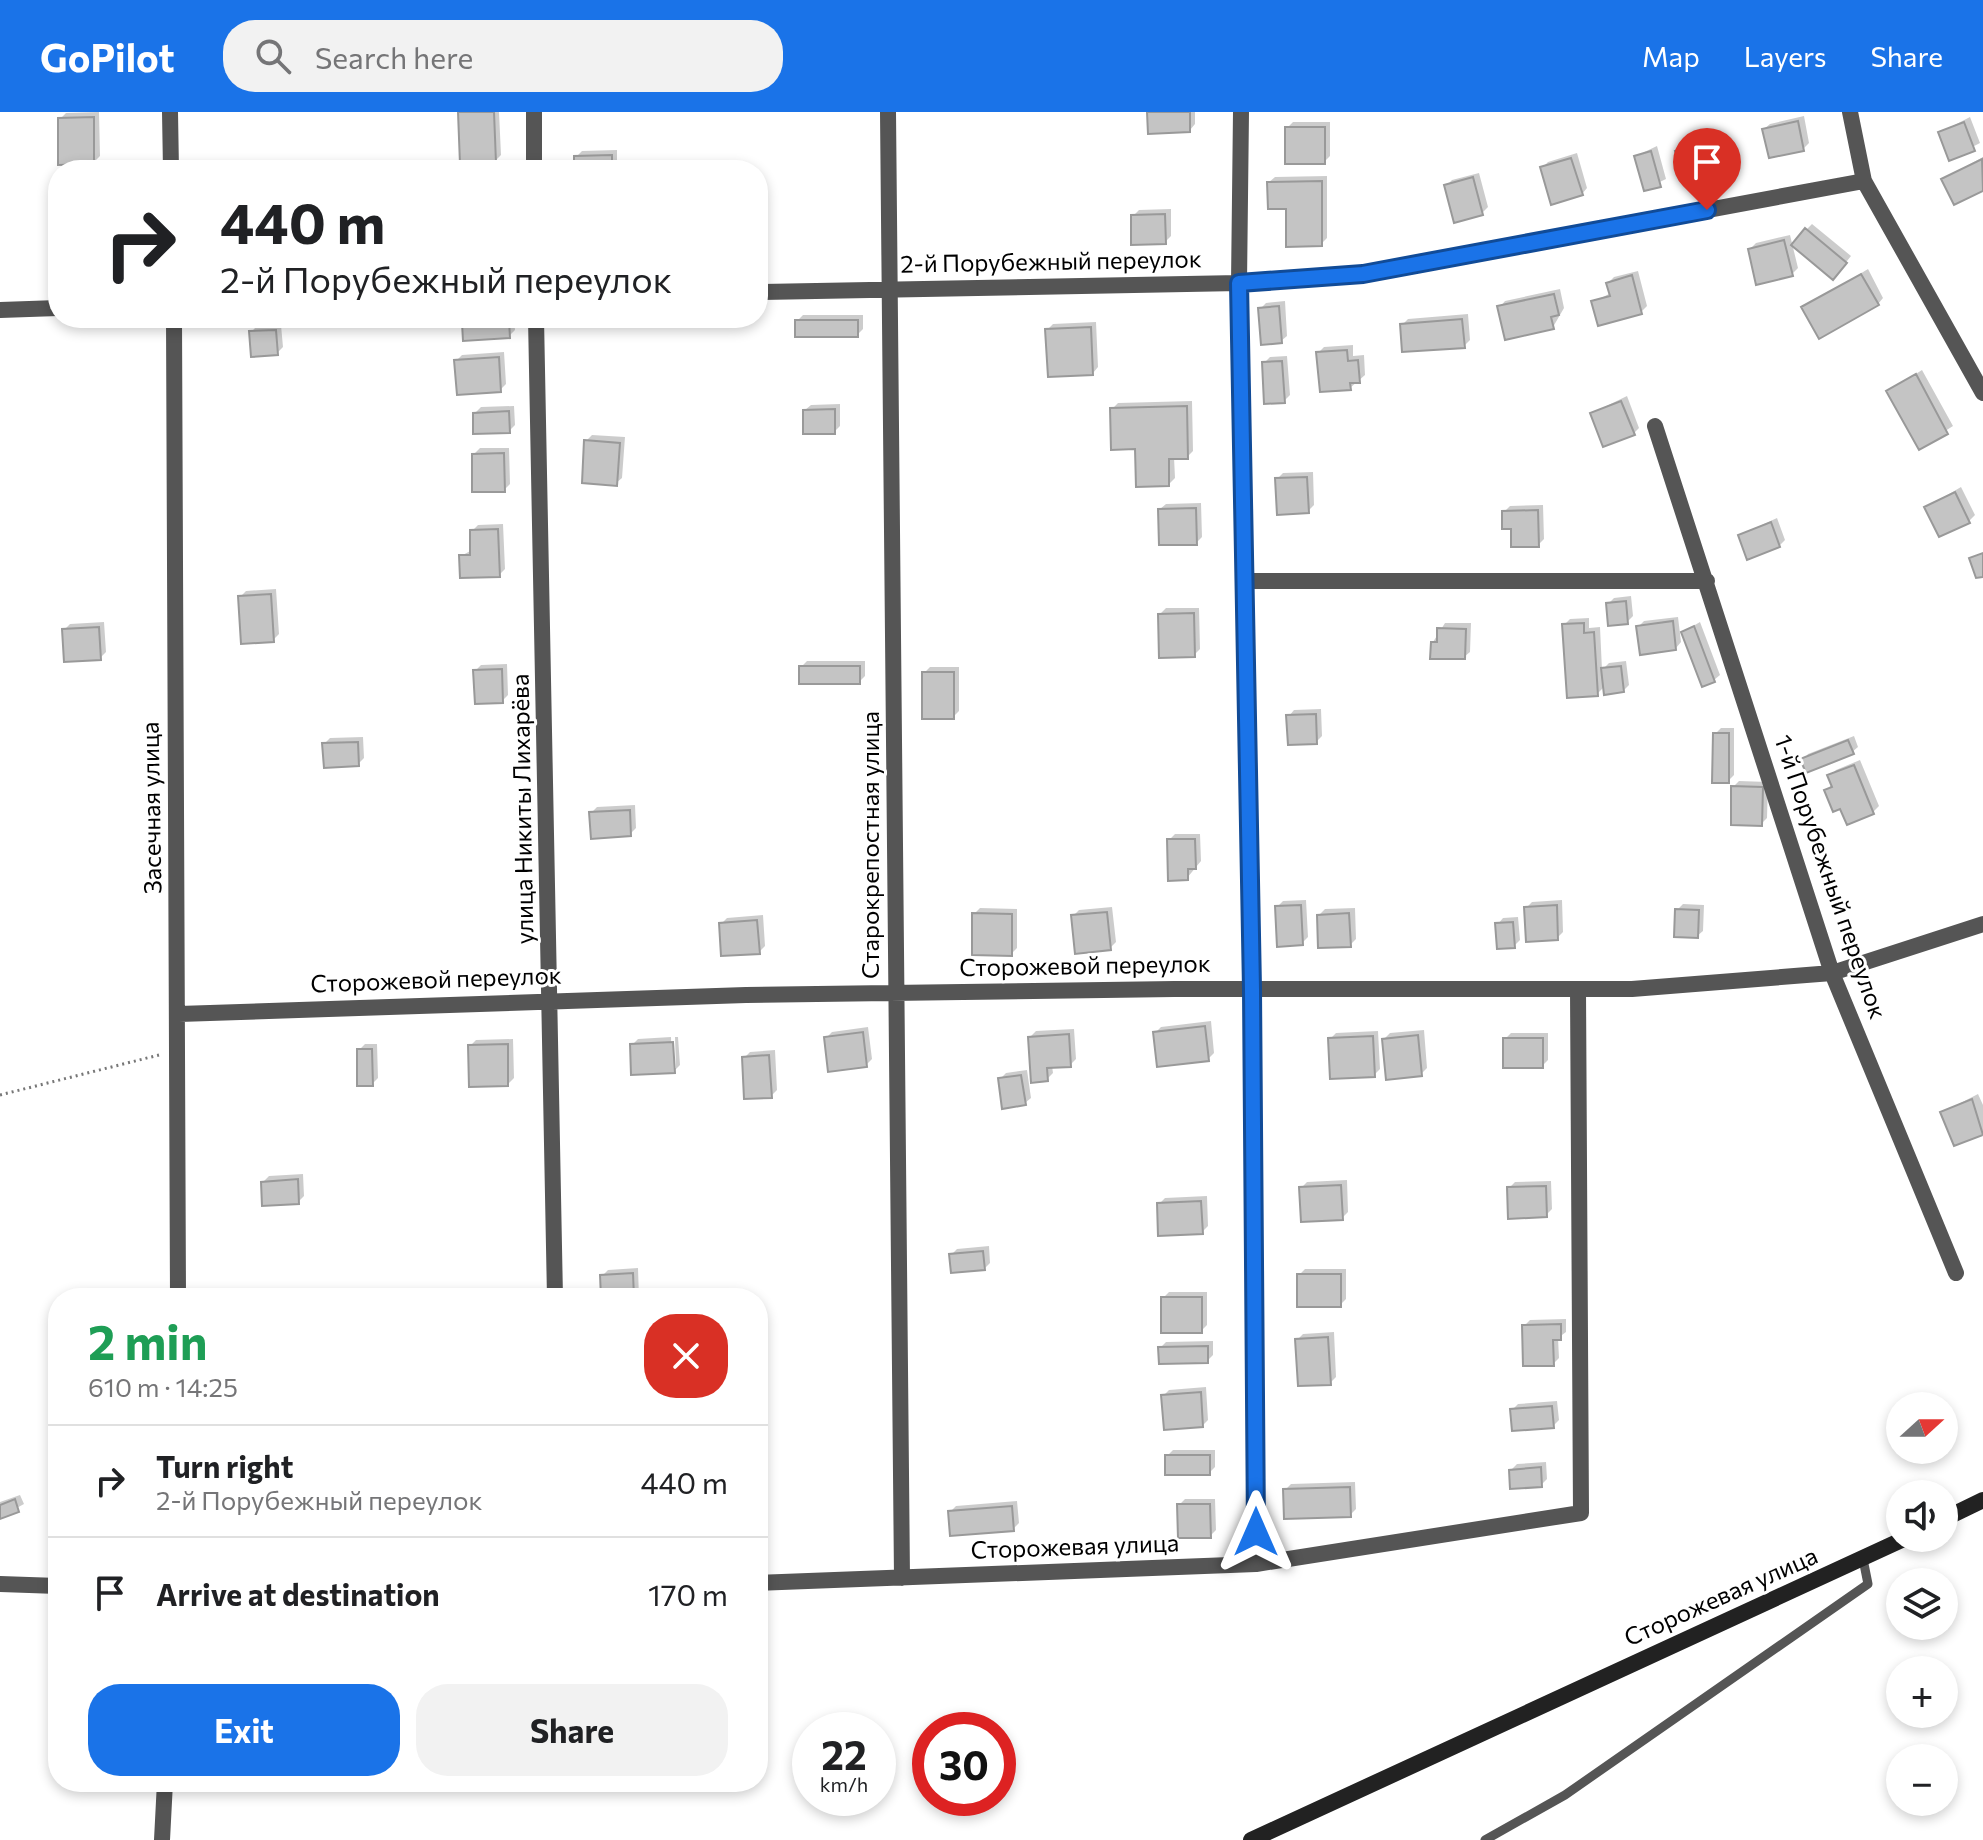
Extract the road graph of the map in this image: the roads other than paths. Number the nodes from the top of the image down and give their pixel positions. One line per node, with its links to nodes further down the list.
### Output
1 (170, 112): 6 (street)
2 (534, 112): 7 (street)
3 (888, 112): 10 (street, Старокрепостная улица)
4 (1241, 112): 9 (street)
5 (1850, 112): 8 (street)
6 (171, 160)
7 (534, 160)
8 (1864, 181): 9 (street, 2-й Порубежный переулок); 16 (street)
9 (1239, 283): 10 (street, 2-й Порубежный переулок); 18 (street)
10 (891, 288): 11 (street, 2-й Порубежный переулок); 24 (street, Старокрепостная улица)
11 (768, 292)
12 (48, 308): 13 (street)
13 (0, 310)
14 (174, 328): 26 (street, Засечная улица)
15 (536, 328): 25 (street, улица Никиты Лихарёва)
16 (1983, 393)
17 (1655, 426): 19 (street, 1-й Порубежный переулок)
18 (1244, 581): 19 (street); 22 (street)
19 (1707, 581): 21 (street, 1-й Порубежный переулок)
20 (1983, 924): 21 (street, Сторожевой переулок)
21 (1832, 973): 23 (street, Сторожевой переулок); 27 (street, 1-й Порубежный переулок)
22 (1252, 989): 23 (street, Сторожевой переулок); 24 (street, Сторожевой переулок); 34 (street)
23 (1578, 989): 34 (street, Сторожевая улица)
24 (896, 993): 25 (street, Сторожевой переулок); 35 (street, Старокрепостная улица)
25 (552, 999): 26 (street, Сторожевой переулок); 29 (street, улица Никиты Лихарёва)
26 (179, 1014): 28 (street, Засечная улица)
27 (1956, 1273)
28 (178, 1288)
29 (555, 1288)
30 (1983, 1500): 31 (main road)
31 (1958, 1512)
32 (1886, 1548): 33 (main road, Сторожевая улица)
33 (1863, 1559): 41 (main road, Сторожевая улица); 42 (lane)
34 (1256, 1564): 35 (street, Сторожевая улица)
35 (902, 1578): 36 (street, Сторожевая улица)
36 (768, 1583)
37 (0, 1584): 38 (street)
38 (48, 1586)
39 (164, 1792): 40 (street)
40 (162, 1840)
41 (1251, 1840)
42 (1485, 1840)

